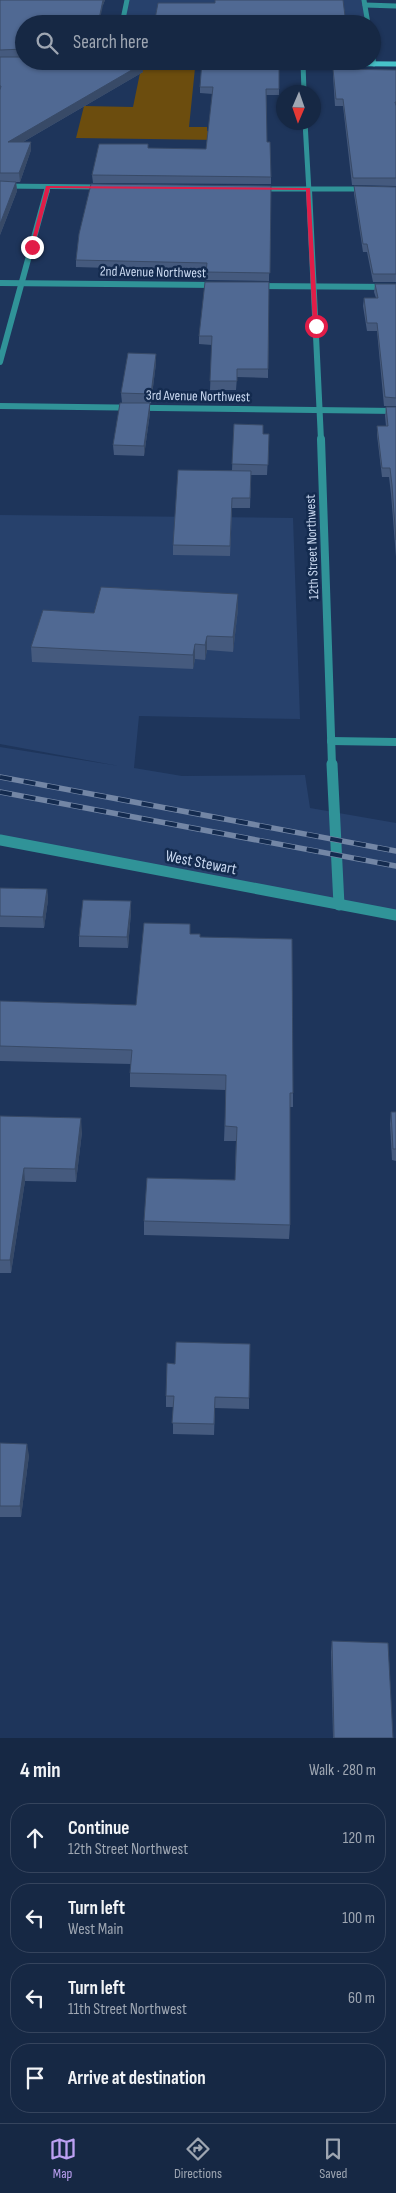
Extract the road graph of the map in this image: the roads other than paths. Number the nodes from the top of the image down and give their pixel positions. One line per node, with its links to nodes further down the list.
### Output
1 (127, 0): 4 (street)
2 (364, 2): 3 (street); 5 (street)
3 (396, 6)
4 (124, 15)
5 (366, 15)
6 (381, 64): 7 (main road)
7 (396, 64)
8 (303, 70): 9 (street)
9 (304, 85)
10 (305, 130): 15 (street, 12th Street Northwest)
11 (0, 186): 12 (street)
12 (48, 187): 13 (street); 18 (street)
13 (108, 187)
14 (248, 189): 15 (street)
15 (308, 189): 16 (street); 21 (street, 12th Street Northwest)
16 (377, 189)
17 (0, 283): 18 (street, 2nd Avenue Northwest)
18 (22, 284): 19 (street, 2nd Avenue Northwest); 23 (street)
19 (227, 285)
20 (245, 286): 21 (street)
21 (314, 286): 22 (street); 25 (street, 12th Street Northwest)
22 (396, 287)
23 (0, 362)
24 (0, 406): 25 (street, 3rd Avenue Northwest)
25 (320, 410): 26 (street, 3rd Avenue Northwest); 27 (street, 12th Street Northwest)
26 (396, 411)
27 (331, 741): 28 (street); 30 (street, 12th Street Northwest)
28 (396, 742)
29 (0, 840): 30 (street, West Stewart)
30 (339, 905): 31 (street, West Stewart)
31 (396, 915)

